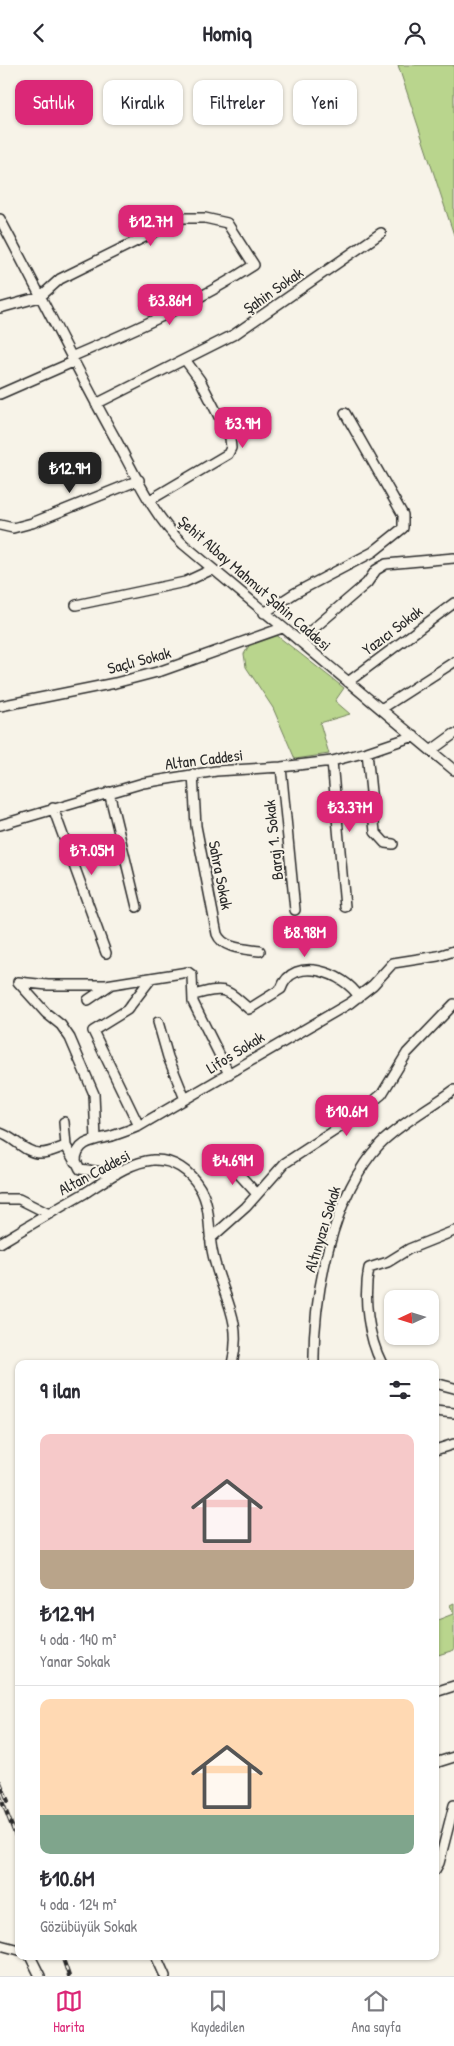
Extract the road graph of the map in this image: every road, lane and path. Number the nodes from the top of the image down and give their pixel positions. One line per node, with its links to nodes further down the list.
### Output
1 (0, 219): 3 (street, Şehit Albay Mahmut Şahin Caddesi)
2 (381, 233): 6 (street, Şahin Sokak)
3 (40, 297): 4 (street); 5 (street, Şehit Albay Mahmut Şahin Caddesi); 5 (street)
4 (0, 308)
5 (72, 359): 7 (street); 8 (street, Şehit Albay Mahmut Şahin Caddesi)
6 (186, 361): 8 (street, Şahin Sokak); 11 (street)
7 (0, 394)
8 (96, 404): 10 (street, Şehit Albay Mahmut Şahin Caddesi)
9 (346, 413): 17 (street)
10 (139, 480): 11 (street, Şehit Albay Mahmut Şahin Caddesi); 12 (street)
11 (150, 500): 14 (street, Şehit Albay Mahmut Şahin Caddesi)
12 (0, 525)
13 (454, 558): 19 (street)
14 (213, 569): 16 (street); 17 (street, Şehit Albay Mahmut Şahin Caddesi)
15 (454, 603): 21 (street, Yazıcı Sokak)
16 (76, 605)
17 (264, 613): 18 (street, Şehit Albay Mahmut Şahin Caddesi)
18 (282, 628): 19 (street, Şehit Albay Mahmut Şahin Caddesi); 22 (street, Saçlı Sokak)
19 (299, 641): 21 (street, Şehit Albay Mahmut Şahin Caddesi)
20 (454, 662): 23 (street)
21 (348, 682): 23 (street, Şehit Albay Mahmut Şahin Caddesi)
22 (0, 706)
23 (381, 709): 25 (street, Şehit Albay Mahmut Şahin Caddesi)
24 (454, 734): 26 (street)
25 (414, 736): 26 (street, Şehit Albay Mahmut Şahin Caddesi); 27 (street, Altan Caddesi)
26 (432, 750): 30 (street, Şehit Albay Mahmut Şahin Caddesi)
27 (367, 752): 28 (street, Altan Caddesi); 35 (street)
28 (332, 761): 29 (street, Altan Caddesi); 37 (street)
29 (281, 767): 31 (street, Altan Caddesi); 38 (street, Baraj 1. Sokak)
30 (454, 770)
31 (194, 773): 32 (street, Altan Caddesi); 39 (street, Sahra Sokak)
32 (109, 792): 33 (street, Altan Caddesi); 36 (street)
33 (53, 808): 34 (street, Altan Caddesi); 41 (street)
34 (0, 825)
35 (393, 843)
36 (137, 907)
37 (345, 907)
38 (295, 910)
39 (260, 951)
40 (454, 951): 45 (street, Lifos Sokak)
41 (106, 953)
42 (150, 980): 43 (street); 44 (street); 53 (street)
43 (111, 985): 46 (street); 55 (street)
44 (193, 995): 45 (street); 49 (street)
45 (359, 997): 49 (street, Lifos Sokak)
46 (88, 1000)
47 (454, 1004): 60 (street)
48 (158, 1022): 51 (street)
49 (229, 1074): 51 (street, Lifos Sokak)
50 (454, 1090): 67 (street, Altınyazı Sokak)
51 (186, 1099): 53 (street, Lifos Sokak)
52 (64, 1122): 56 (street)
53 (139, 1126): 55 (street, Lifos Sokak)
54 (0, 1133): 56 (street)
55 (96, 1139): 58 (street, Lifos Sokak)
56 (66, 1146): 58 (street)
57 (227, 1161): 60 (street)
58 (76, 1164): 59 (street)
59 (116, 1174): 62 (street, Altan Caddesi); 64 (street, Altan Caddesi)
60 (257, 1194): 64 (street)
61 (0, 1199): 62 (street)
62 (49, 1214): 65 (street, Altan Caddesi)
63 (454, 1231): 68 (street)
64 (210, 1239): 66 (street, Altan Caddesi)
65 (0, 1243)
66 (233, 1360)
67 (314, 1360)
68 (381, 1360)
69 (439, 1384): 70 (street)
70 (454, 1388)
71 (439, 1411): 72 (street)
72 (454, 1413)
73 (454, 1444): 74 (street)
74 (439, 1449)
75 (454, 1686): 76 (street)
76 (439, 1691)
77 (454, 1757): 78 (street)
78 (439, 1762)
79 (454, 1805): 80 (street)
80 (439, 1863)
81 (0, 1945): 82 (street)
82 (15, 1949)
83 (32, 1960): 85 (street)
84 (158, 1960): 86 (street)
85 (40, 1976)
86 (164, 1976)

